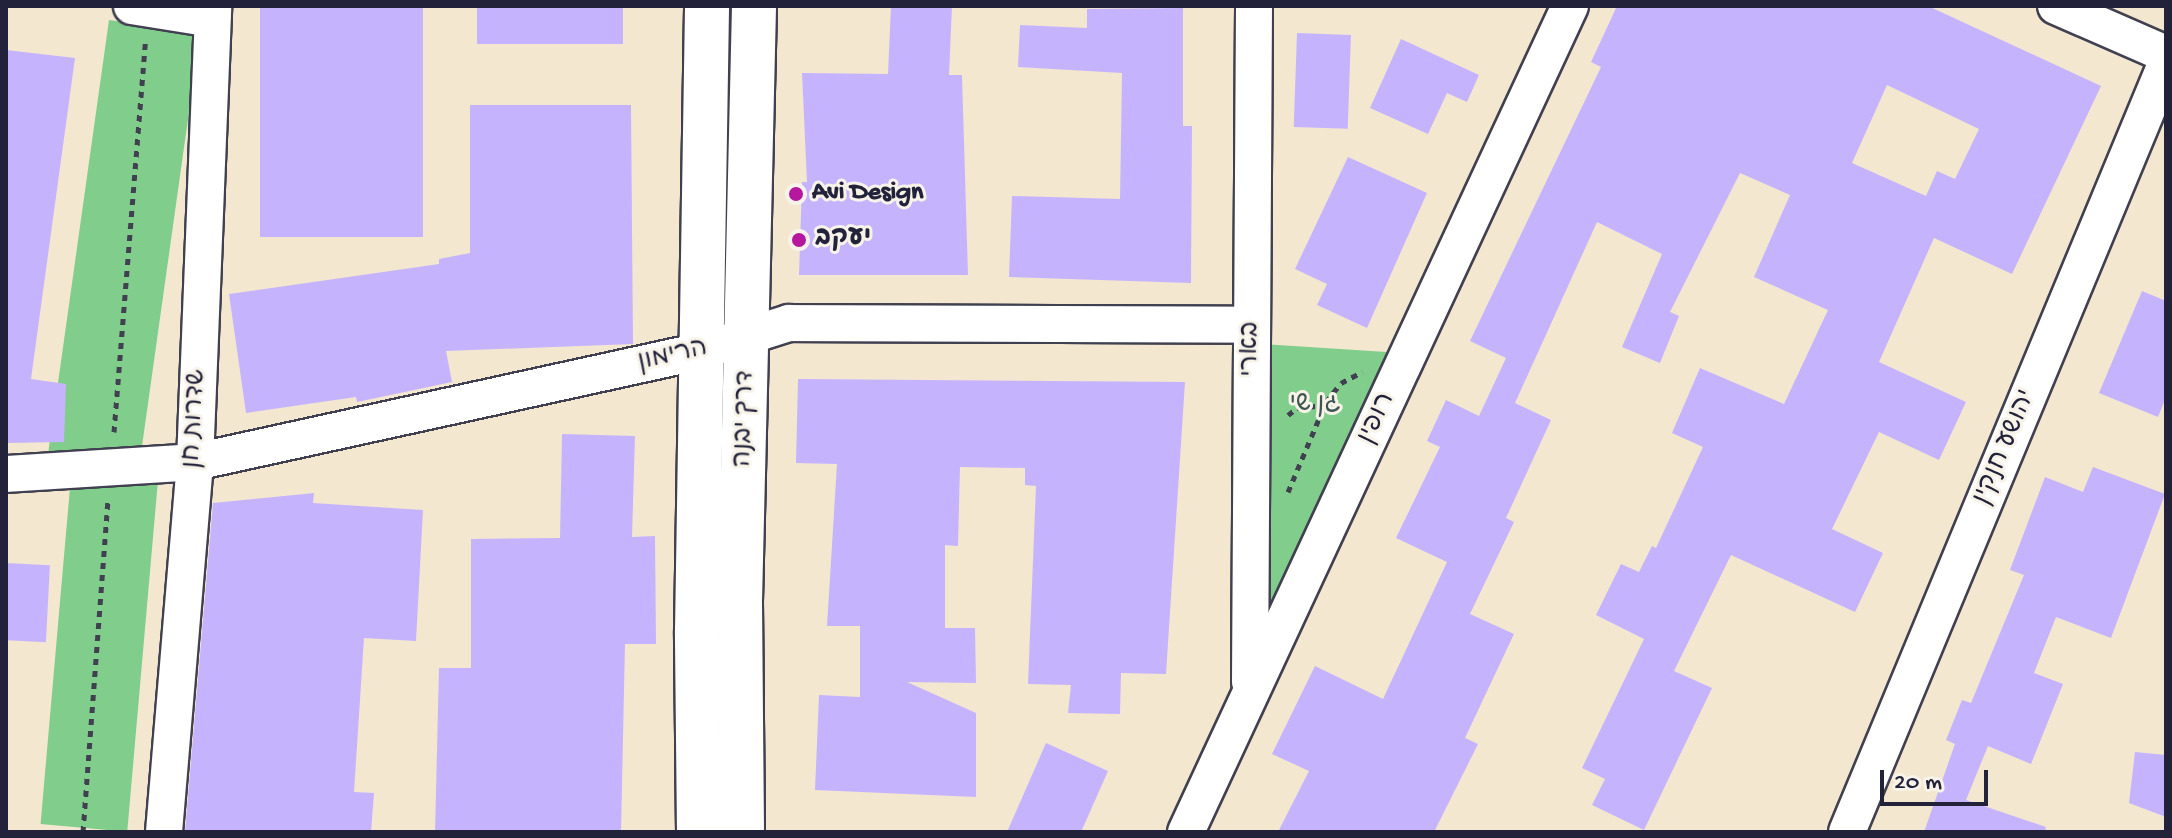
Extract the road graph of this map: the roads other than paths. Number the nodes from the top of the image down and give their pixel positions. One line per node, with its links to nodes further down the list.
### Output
1 (707, 6): 12 (main road, דרך יבנה)
2 (754, 6): 11 (main road, דרך יבנה)
3 (1254, 6): 10 (street, בארי)
4 (1570, 6): 15 (street, רופין)
5 (2056, 6): 8 (street)
6 (140, 7): 7 (street)
7 (213, 12): 13 (street, שדרות חן)
8 (2166, 54)
9 (2166, 64): 20 (street, יהושע חנקין)
10 (1252, 325): 11 (street, הרימון); 15 (street, בארי)
11 (748, 337): 12 (street, הרימון); 18 (main road, דרך יבנה)
12 (701, 351): 13 (street, הרימון); 17 (main road, דרך יבנה)
13 (195, 462): 14 (street, הרימון); 16 (street, שדרות חן)
14 (6, 474)
15 (1250, 692): 19 (street, רופין)
16 (164, 832)
17 (699, 832)
18 (742, 832)
19 (1186, 832)
20 (1847, 832)

